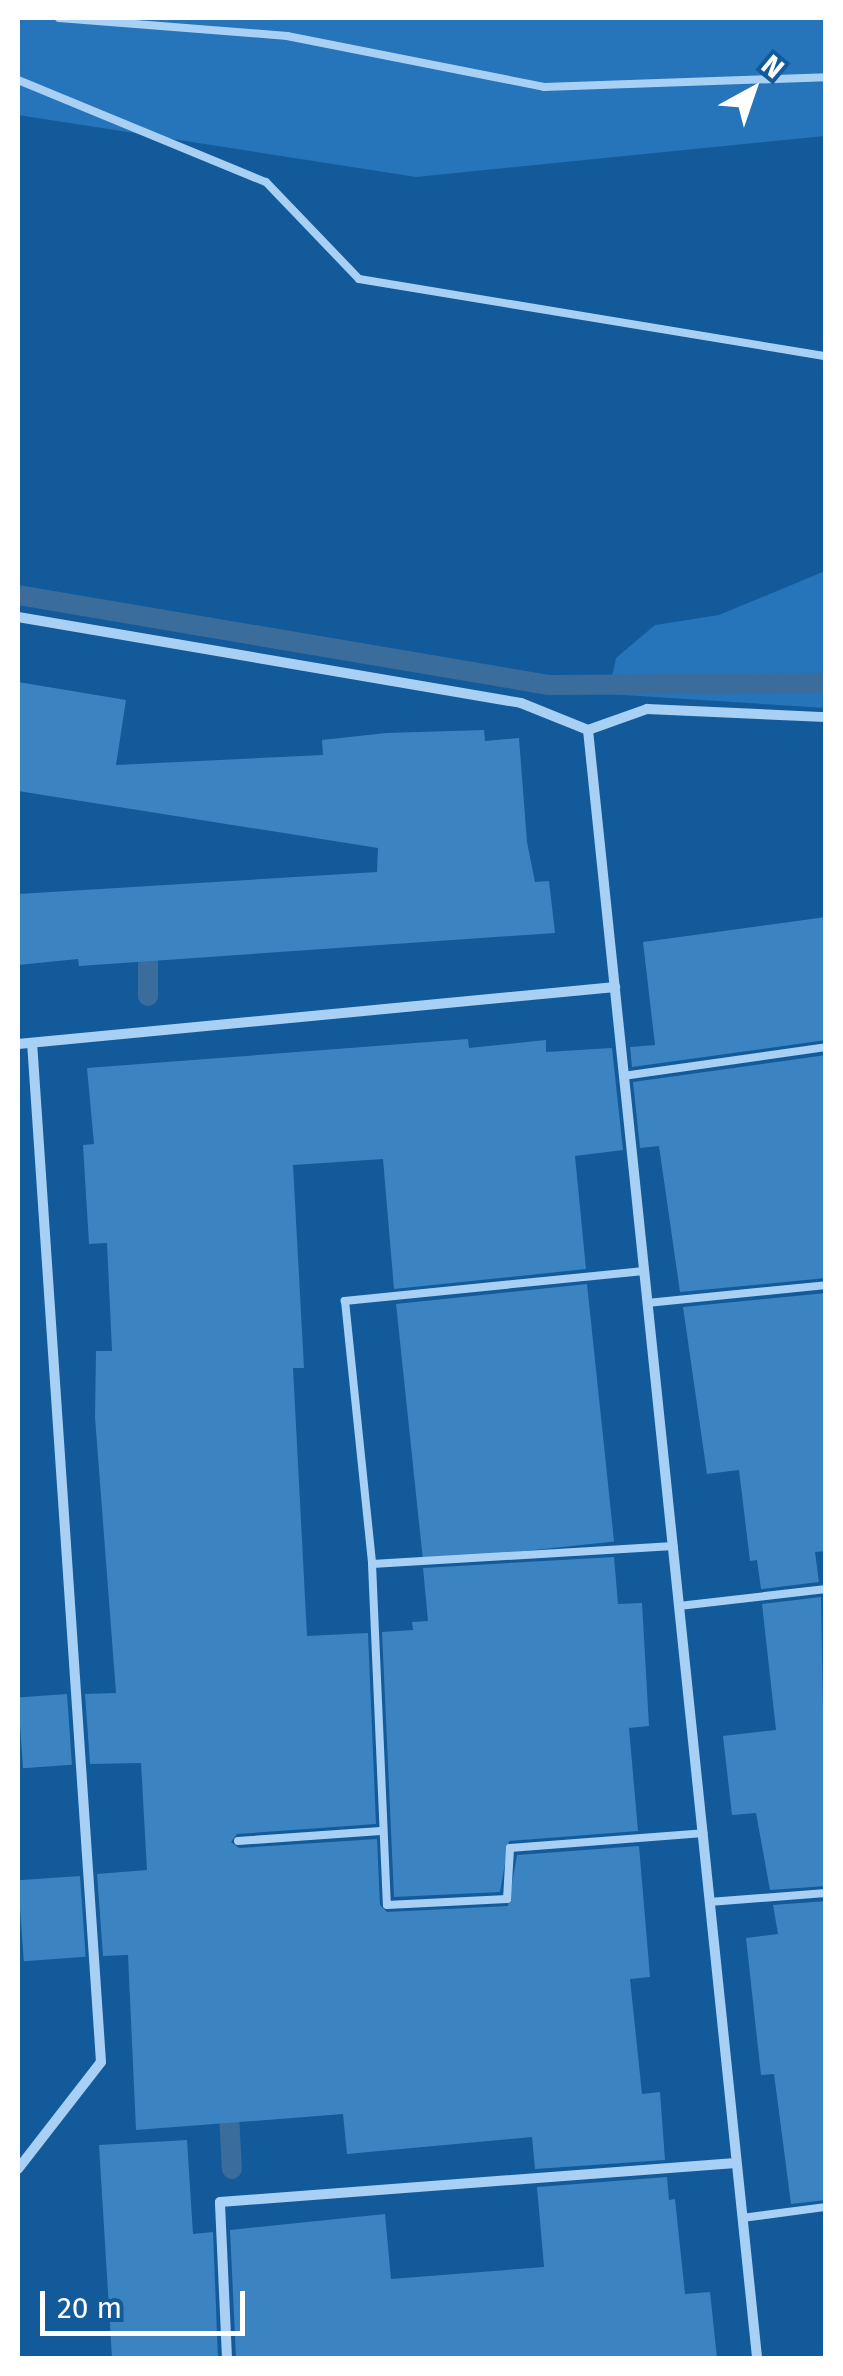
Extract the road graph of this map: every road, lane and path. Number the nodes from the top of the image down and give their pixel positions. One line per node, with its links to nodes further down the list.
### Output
1 (59, 18): 2 (lane)
2 (826, 76)
3 (18, 80): 4 (lane)
4 (826, 356)
5 (18, 617): 7 (street)
6 (826, 718): 7 (street)
7 (588, 730): 8 (street)
8 (615, 987): 9 (street); 12 (street)
9 (32, 1043): 10 (street); 26 (street)
10 (18, 1044)
11 (826, 1047): 12 (lane)
12 (624, 1076): 13 (street)
13 (644, 1271): 15 (street); 17 (lane)
14 (826, 1286): 15 (lane)
15 (647, 1303): 16 (street)
16 (673, 1546): 17 (lane); 19 (street)
17 (372, 1564): 20 (lane)
18 (826, 1590): 19 (lane)
19 (679, 1606): 21 (street)
20 (382, 1831): 21 (lane); 22 (lane)
21 (702, 1833): 24 (street)
22 (238, 1841)
23 (826, 1893): 24 (lane)
24 (709, 1902): 25 (street)
25 (736, 2163): 28 (street); 29 (street)
26 (18, 2169)
27 (826, 2207): 28 (lane)
28 (742, 2218): 30 (street)
29 (227, 2358)
30 (756, 2358)

